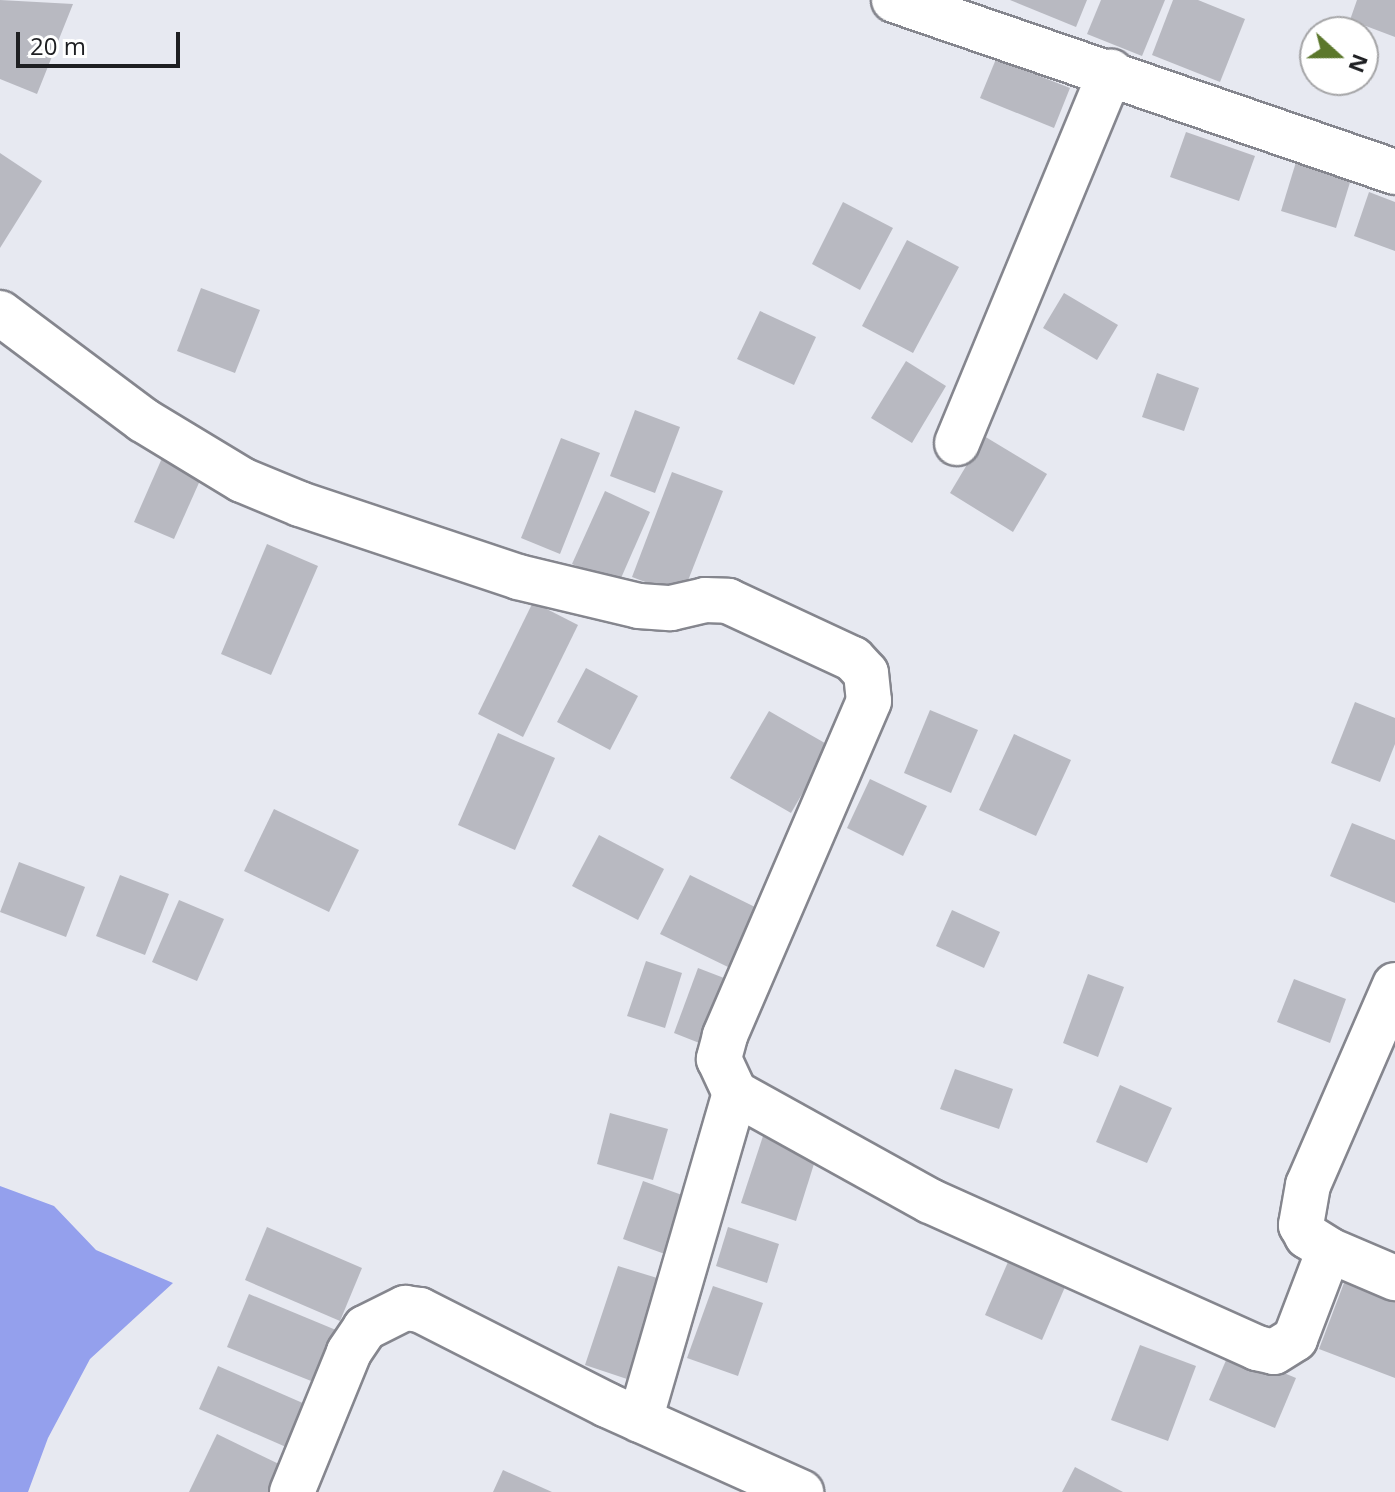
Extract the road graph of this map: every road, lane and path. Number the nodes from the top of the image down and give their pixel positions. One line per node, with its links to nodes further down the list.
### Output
1 (894, 0): 2 (street)
2 (1111, 72): 3 (street); 5 (street)
3 (1395, 172)
4 (0, 313): 7 (street)
5 (957, 443)
6 (1395, 985): 8 (street)
7 (735, 1093): 8 (street); 10 (street)
8 (1329, 1250): 9 (street)
9 (1395, 1278)
10 (640, 1420): 11 (street); 12 (street)
11 (292, 1492)
12 (801, 1492)

